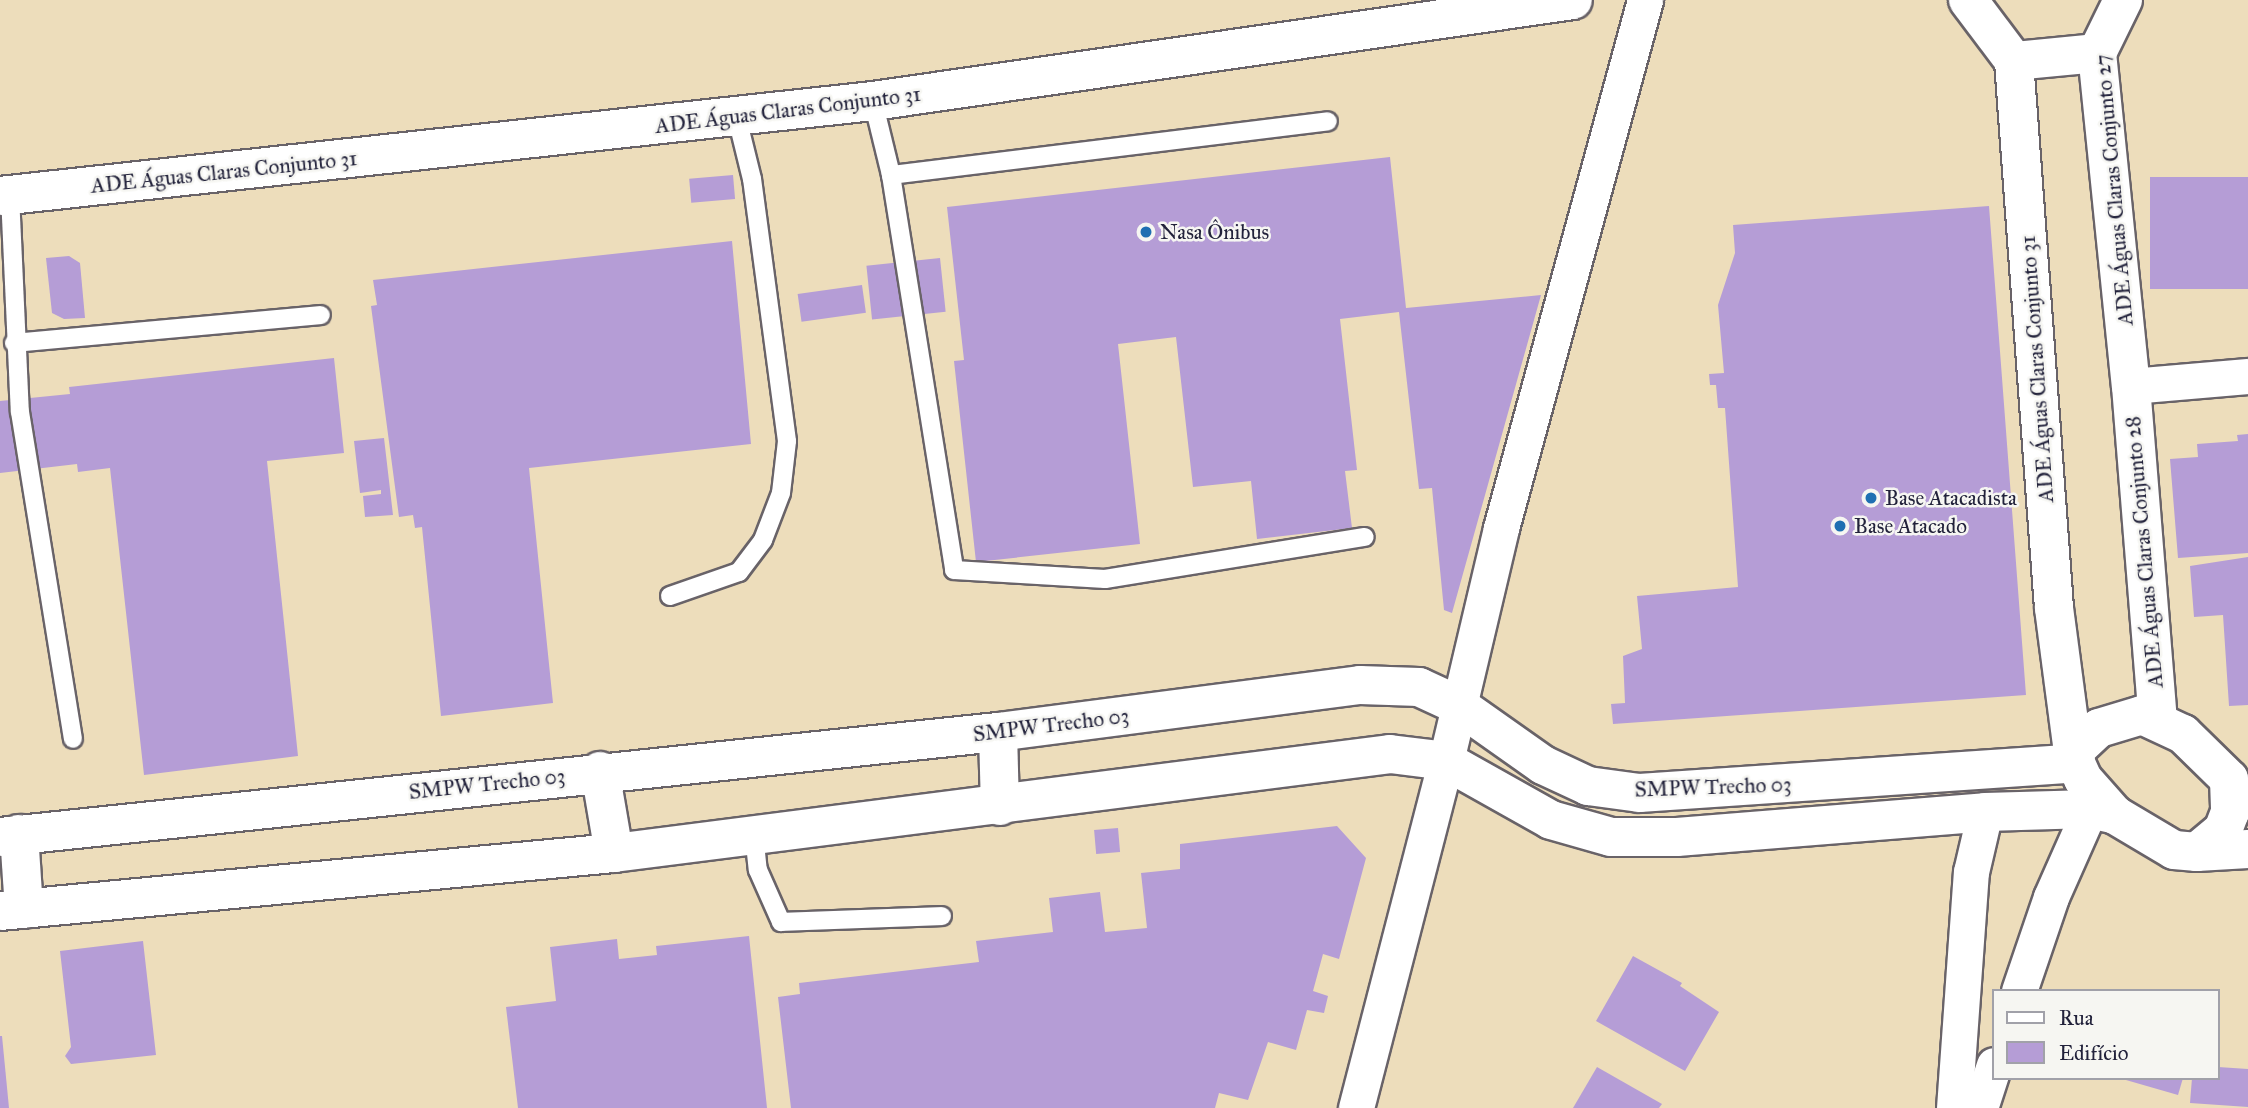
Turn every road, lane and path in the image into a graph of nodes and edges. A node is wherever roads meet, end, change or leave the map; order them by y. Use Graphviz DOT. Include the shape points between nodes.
graph roads {
  1 [pos="1573,0"];
  2 [pos="1645,0"];
  3 [pos="1968,0"];
  4 [pos="2123,0"];
  5 [pos="2098,53"];
  6 [pos="2014,61"];
  7 [pos="873,101"];
  8 [pos="737,118"];
  9 [pos="1328,121"];
  10 [pos="891,175"];
  11 [pos="5,196"];
  12 [pos="321,315"];
  13 [pos="14,343"];
  14 [pos="2248,376"];
  15 [pos="2131,386"];
  16 [pos="1365,537"];
  17 [pos="670,596"];
  18 [pos="1458,705"];
  19 [pos="2158,719"];
  20 [pos="998,732"];
  21 [pos="73,739"];
  22 [pos="2074,758"];
  23 [pos="1446,761"];
  24 [pos="2236,769"];
  25 [pos="600,771"];
  26 [pos="1000,806"];
  27 [pos="1985,812"];
  28 [pos="2102,812"];
  29 [pos="754,834"];
  30 [pos="10,836"];
  31 [pos="2248,849"];
  32 [pos="2197,852"];
  33 [pos="614,853"];
  34 [pos="12,910"];
  35 [pos="942,916"];
  36 [pos="2020,989"];
  37 [pos="1993,1068"];
  38 [pos="1356,1108"];
  39 [pos="1954,1108"];
  40 [pos="1980,1108"];
  1 -- 7 [label="street, ADE Águas Claras Conjunto 31"];
  2 -- 18 [label="street" via="1501,528"];
  3 -- 6 [label="street"];
  4 -- 5 [label="street, ADE Águas Claras Conjunto 27"];
  5 -- 6 [label="street"];
  5 -- 15 [label="street, ADE Águas Claras Conjunto 27"];
  6 -- 22 [label="street, ADE Águas Claras Conjunto 31" via="2054,608"];
  7 -- 8 [label="street, ADE Águas Claras Conjunto 31"];
  7 -- 10 [label="lane"];
  8 -- 11 [label="street, ADE Águas Claras Conjunto 31"];
  8 -- 17 [label="lane" via="752,179 787,441 781,493 763,540 739,572"];
  9 -- 10 [label="lane"];
  10 -- 16 [label="lane" via="954,570 1105,579"];
  11 -- 13 [label="lane"];
  12 -- 13 [label="lane"];
  13 -- 21 [label="lane" via="20,412"];
  14 -- 15 [label="street"];
  15 -- 19 [label="street, ADE Águas Claras Conjunto 28"];
  18 -- 20 [label="street, SMPW Trecho 03" via="1419,687 1360,684"];
  18 -- 22 [label="street, SMPW Trecho 03" via="1543,765 1588,786 1640,793"];
  18 -- 23 [label="street"];
  19 -- 22 [label="street" via="2142,715 2099,728"];
  19 -- 24 [label="street"];
  20 -- 25 [label="street, SMPW Trecho 03"];
  20 -- 26 [label="street"];
  22 -- 28 [label="street"];
  23 -- 26 [label="street" via="1390,754"];
  23 -- 27 [label="street" via="1551,820 1611,837 1677,837"];
  23 -- 38 [label="street"];
  24 -- 32 [label="street" via="2223,830"];
  25 -- 30 [label="street, SMPW Trecho 03"];
  25 -- 33 [label="street"];
  26 -- 29 [label="street"];
  27 -- 28 [label="street"];
  27 -- 39 [label="street" via="1971,872"];
  28 -- 32 [label="street" via="2164,845"];
  28 -- 36 [label="street" via="2051,897"];
  29 -- 33 [label="street"];
  29 -- 35 [label="lane" via="758,870 781,922"];
  30 -- 34 [label="street"];
  31 -- 32 [label="street"];
  33 -- 34 [label="street"];
  37 -- 40 [label="street"];
}
